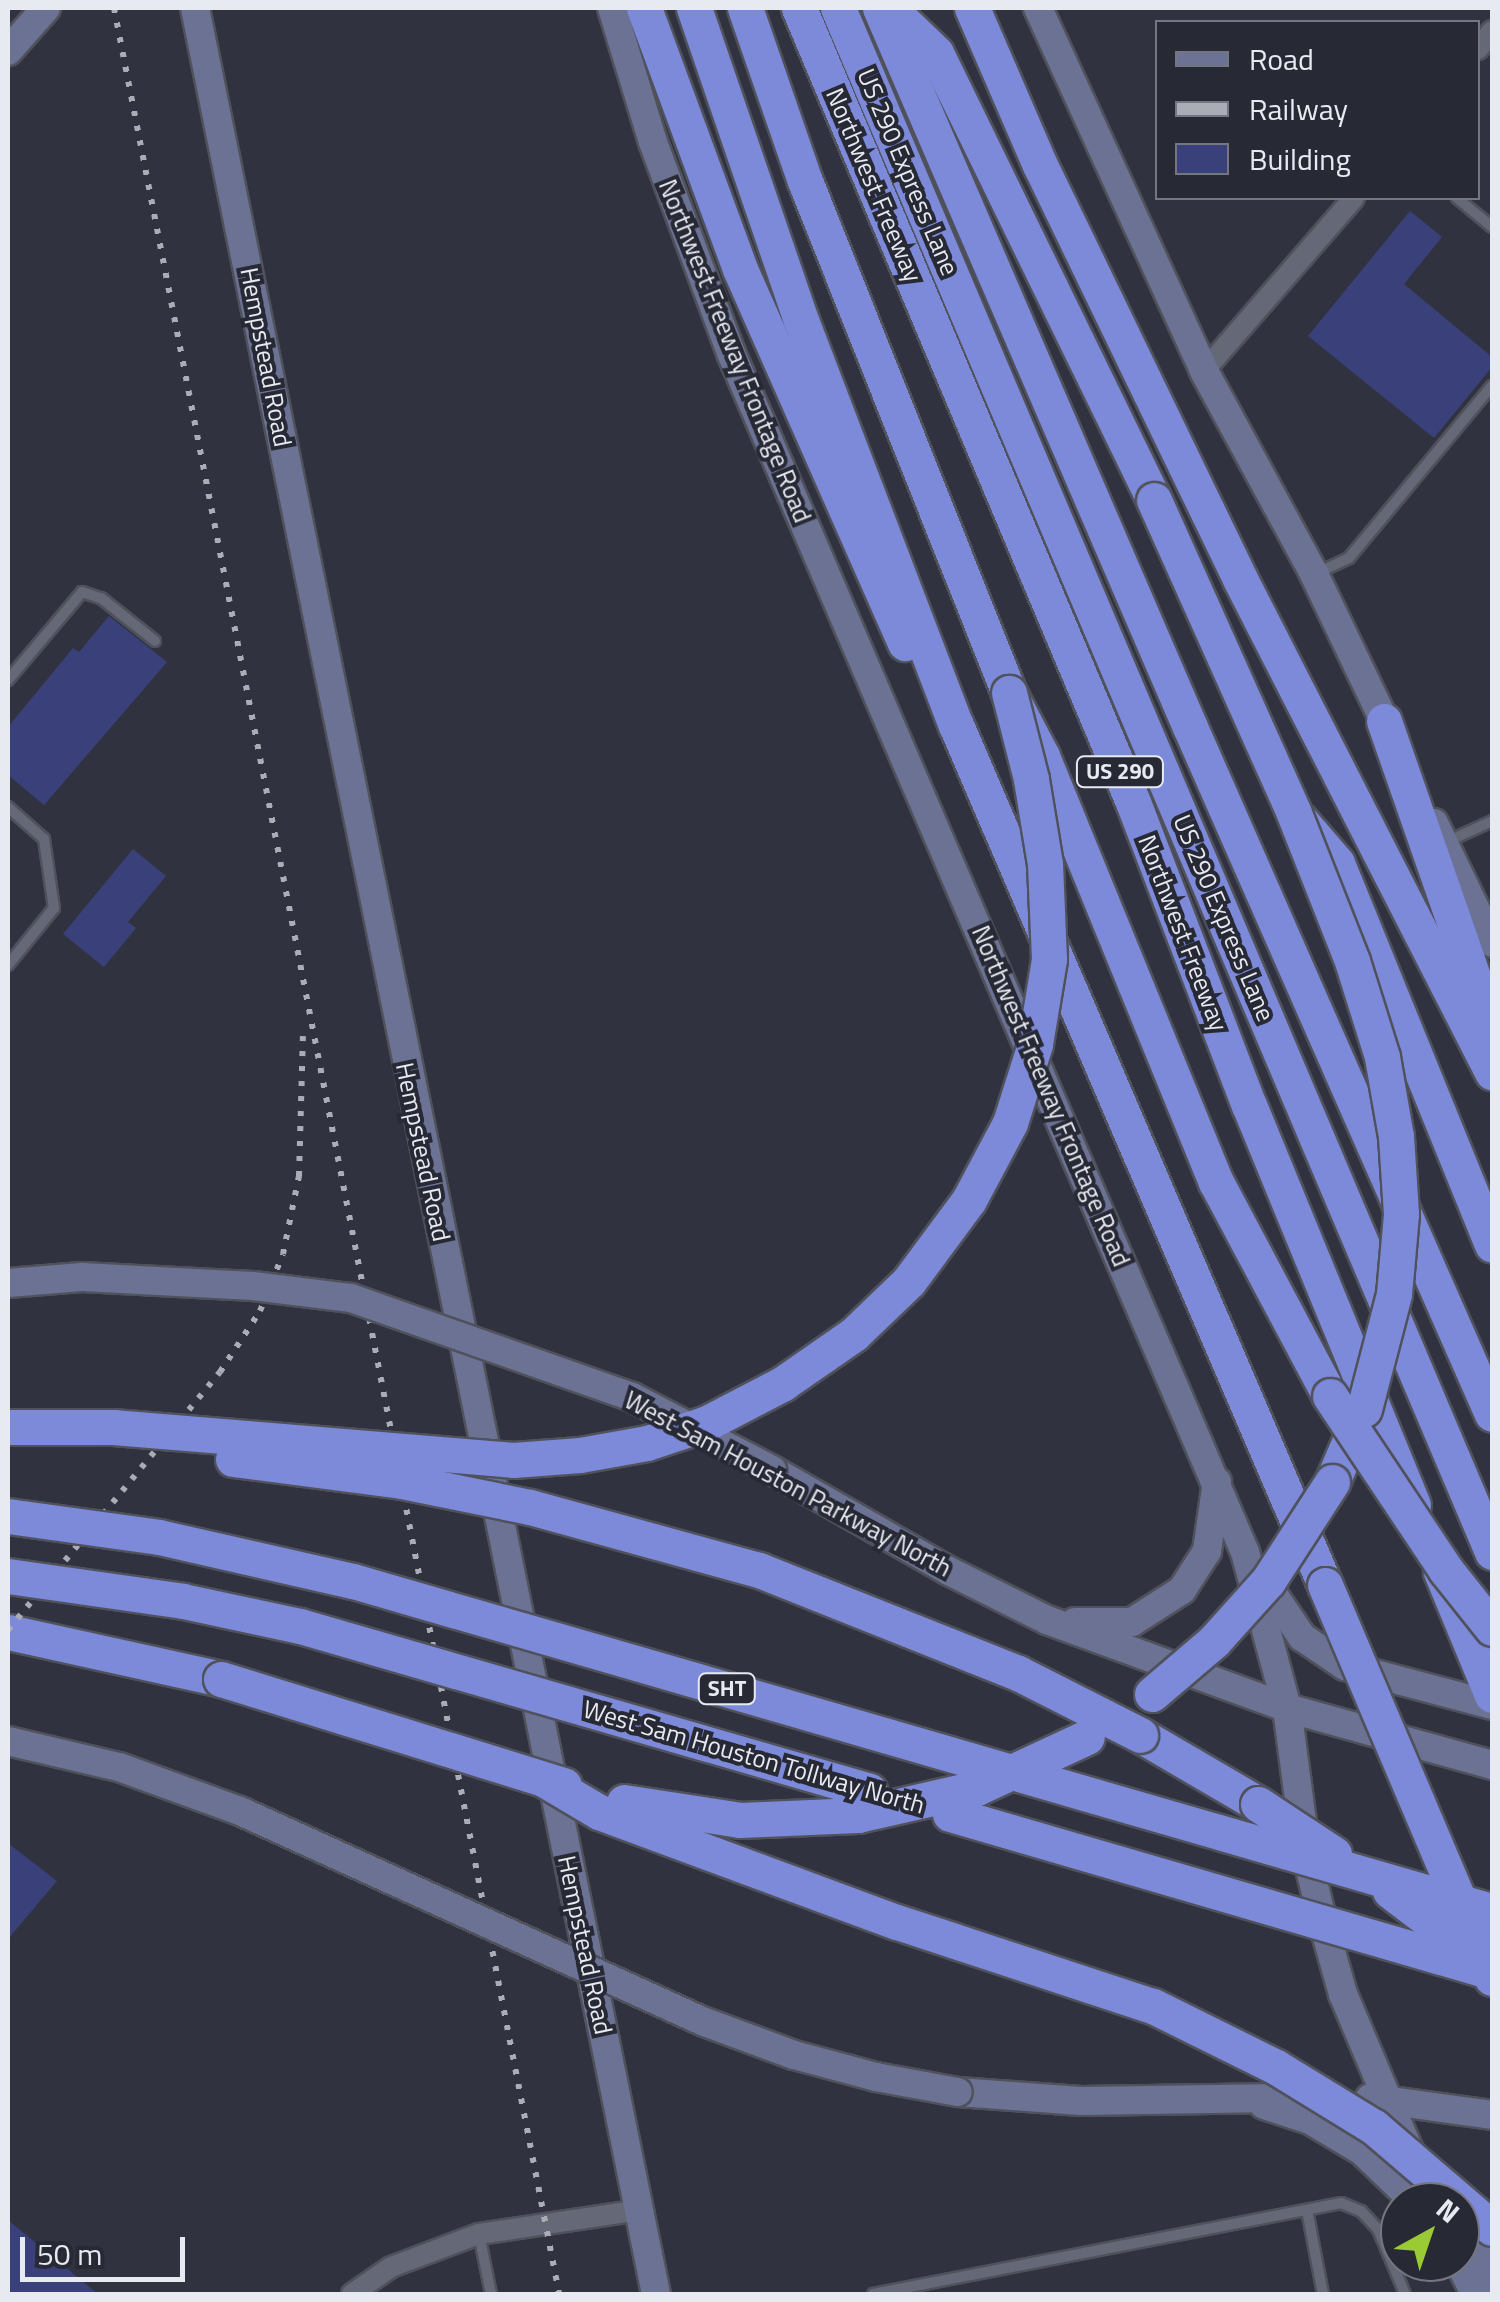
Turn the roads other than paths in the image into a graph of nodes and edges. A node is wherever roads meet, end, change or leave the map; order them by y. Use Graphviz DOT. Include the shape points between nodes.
graph roads {
  1 [pos="46,8"];
  2 [pos="196,8"];
  3 [pos="612,8"];
  4 [pos="644,8"];
  5 [pos="694,8"];
  6 [pos="745,8"];
  7 [pos="799,8"];
  8 [pos="838,8"];
  9 [pos="880,8"];
  10 [pos="890,8"];
  11 [pos="972,8"];
  12 [pos="1038,8"];
  13 [pos="8,51"];
  14 [pos="1352,200"];
  15 [pos="1459,200"];
  16 [pos="1492,227"];
  17 [pos="1204,371"];
  18 [pos="1492,386"];
  19 [pos="1314,574"];
  20 [pos="155,641"];
  21 [pos="8,680"];
  22 [pos="1008,693"];
  23 [pos="1384,722"];
  24 [pos="956,725"];
  25 [pos="8,807"];
  26 [pos="1293,811"];
  27 [pos="1492,821"];
  28 [pos="1443,843"];
  29 [pos="1492,943"];
  30 [pos="8,964"];
  31 [pos="1492,1033"];
  32 [pos="1492,1072"];
  33 [pos="1492,1245"];
  34 [pos="8,1283"];
  35 [pos="1492,1414"];
  36 [pos="8,1427"];
  37 [pos="8,1448"];
  38 [pos="1217,1481"];
  39 [pos="8,1516"];
  40 [pos="1491,1548"];
  41 [pos="1246,1552"];
  42 [pos="8,1576"];
  43 [pos="1047,1620"];
  44 [pos="1492,1628"];
  45 [pos="8,1632"];
  46 [pos="1492,1696"];
  47 [pos="1492,1705"];
  48 [pos="1288,1708"];
  49 [pos="8,1740"];
  50 [pos="1492,1764"];
  51 [pos="545,1780"];
  52 [pos="1492,1912"];
  53 [pos="1492,1973"];
  54 [pos="1234,2096"];
  55 [pos="1384,2098"];
  56 [pos="1492,2115"];
  57 [pos="1394,2182"];
  58 [pos="1422,2182"];
  59 [pos="639,2210"];
  60 [pos="1307,2210"];
  61 [pos="1492,2220"];
  62 [pos="1492,2228"];
  63 [pos="479,2234"];
  64 [pos="352,2294"];
  65 [pos="490,2294"];
  66 [pos="656,2294"];
  67 [pos="872,2294"];
  68 [pos="1323,2294"];
  69 [pos="1405,2294"];
  70 [pos="1485,2294"];
  1 -- 13 [label="main road"];
  2 -- 59 [label="main road, Hempstead Road"];
  3 -- 38 [label="main road, Northwest Freeway Frontage Road" via="731,352"];
  4 -- 24 [label="highway" via="740,269 892,624"];
  5 -- 24 [label="highway" via="801,320"];
  6 -- 22 [label="highway" via="806,181"];
  7 -- 46 [label="highway, Northwest Freeway / US 290, bridge" via="1133,802 1249,1105"];
  8 -- 40 [label="highway, US 290 Express Lane"];
  9 -- 35 [label="highway, US 290"];
  10 -- 26 [label="highway, bridge" via="936,53 1154,500"];
  11 -- 32 [label="highway" via="1040,165 1240,579"];
  12 -- 17 [label="main road"];
  14 -- 17 [label="street"];
  15 -- 16 [label="lane"];
  17 -- 19 [label="main road"];
  18 -- 19 [label="lane" via="1349,558"];
  19 -- 23 [label="main road"];
  20 -- 21 [label="lane" via="102,598 82,592"];
  22 -- 36 [label="highway, bridge" via="1046,864 1049,959 1035,1044 1010,1123 969,1200 909,1281 854,1334 782,1384 706,1423 580,1455 513,1460 172,1430"];
  22 -- 44 [label="highway, bridge" via="1042,756 1216,1182 1270,1290 1330,1396"];
  23 -- 28 [label="main road"];
  23 -- 31 [label="highway"];
  24 -- 53 [label="highway, bridge"];
  25 -- 30 [label="lane" via="44,838 54,908"];
  26 -- 33 [label="highway" via="1336,863"];
  26 -- 51 [label="highway, bridge" via="1373,1020 1390,1096 1401,1214 1394,1294 1364,1409 1332,1482 1268,1581 1214,1641 1120,1716 1014,1774 938,1800 819,1820 740,1820 660,1810"];
  27 -- 28 [label="lane"];
  28 -- 29 [label="main road"];
  34 -- 43 [label="main road, West Sam Houston Parkway North, bridge" via="82,1277 351,1298 632,1397"];
  37 -- 53 [label="highway, bridge" via="169,1454 402,1482 530,1507 759,1570 1018,1673 1140,1734 1375,1880"];
  38 -- 41 [label="main road, Northwest Freeway Frontage Road"];
  38 -- 43 [label="main road" via="1207,1551 1182,1590 1132,1622"];
  39 -- 52 [label="highway, SHT, bridge" via="159,1537 353,1581"];
  41 -- 47 [label="main road" via="1302,1636 1345,1666"];
  41 -- 48 [label="main road, Northwest Freeway Frontage Road"];
  42 -- 53 [label="highway, West Sam Houston Tollway North / SHT, bridge" via="202,1604 338,1636"];
  43 -- 48 [label="main road, West Sam Houston Parkway North"];
  45 -- 51 [label="highway, bridge" via="211,1676"];
  48 -- 50 [label="main road, West Sam Houston Parkway North"];
  48 -- 55 [label="main road, Northwest Freeway Frontage Road" via="1306,1852 1323,1924"];
  49 -- 54 [label="main road, bridge" via="119,1766 240,1811 720,2028 876,2077 958,2092 1080,2101"];
  51 -- 62 [label="highway, bridge" via="636,1826 1153,2006 1276,2067 1374,2126"];
  54 -- 55 [label="main road"];
  54 -- 57 [label="main road" via="1310,2120 1362,2151"];
  55 -- 56 [label="main road"];
  55 -- 58 [label="main road, Northwest Freeway Frontage Road"];
  59 -- 63 [label="street"];
  59 -- 66 [label="main road, Hempstead Road"];
  60 -- 67 [label="lane"];
  60 -- 68 [label="lane"];
  60 -- 69 [label="lane" via="1341,2203 1360,2211 1378,2228"];
  61 -- 70 [label="main road" via="1482,2252"];
  63 -- 64 [label="street" via="408,2258"];
  63 -- 65 [label="lane"];
}
